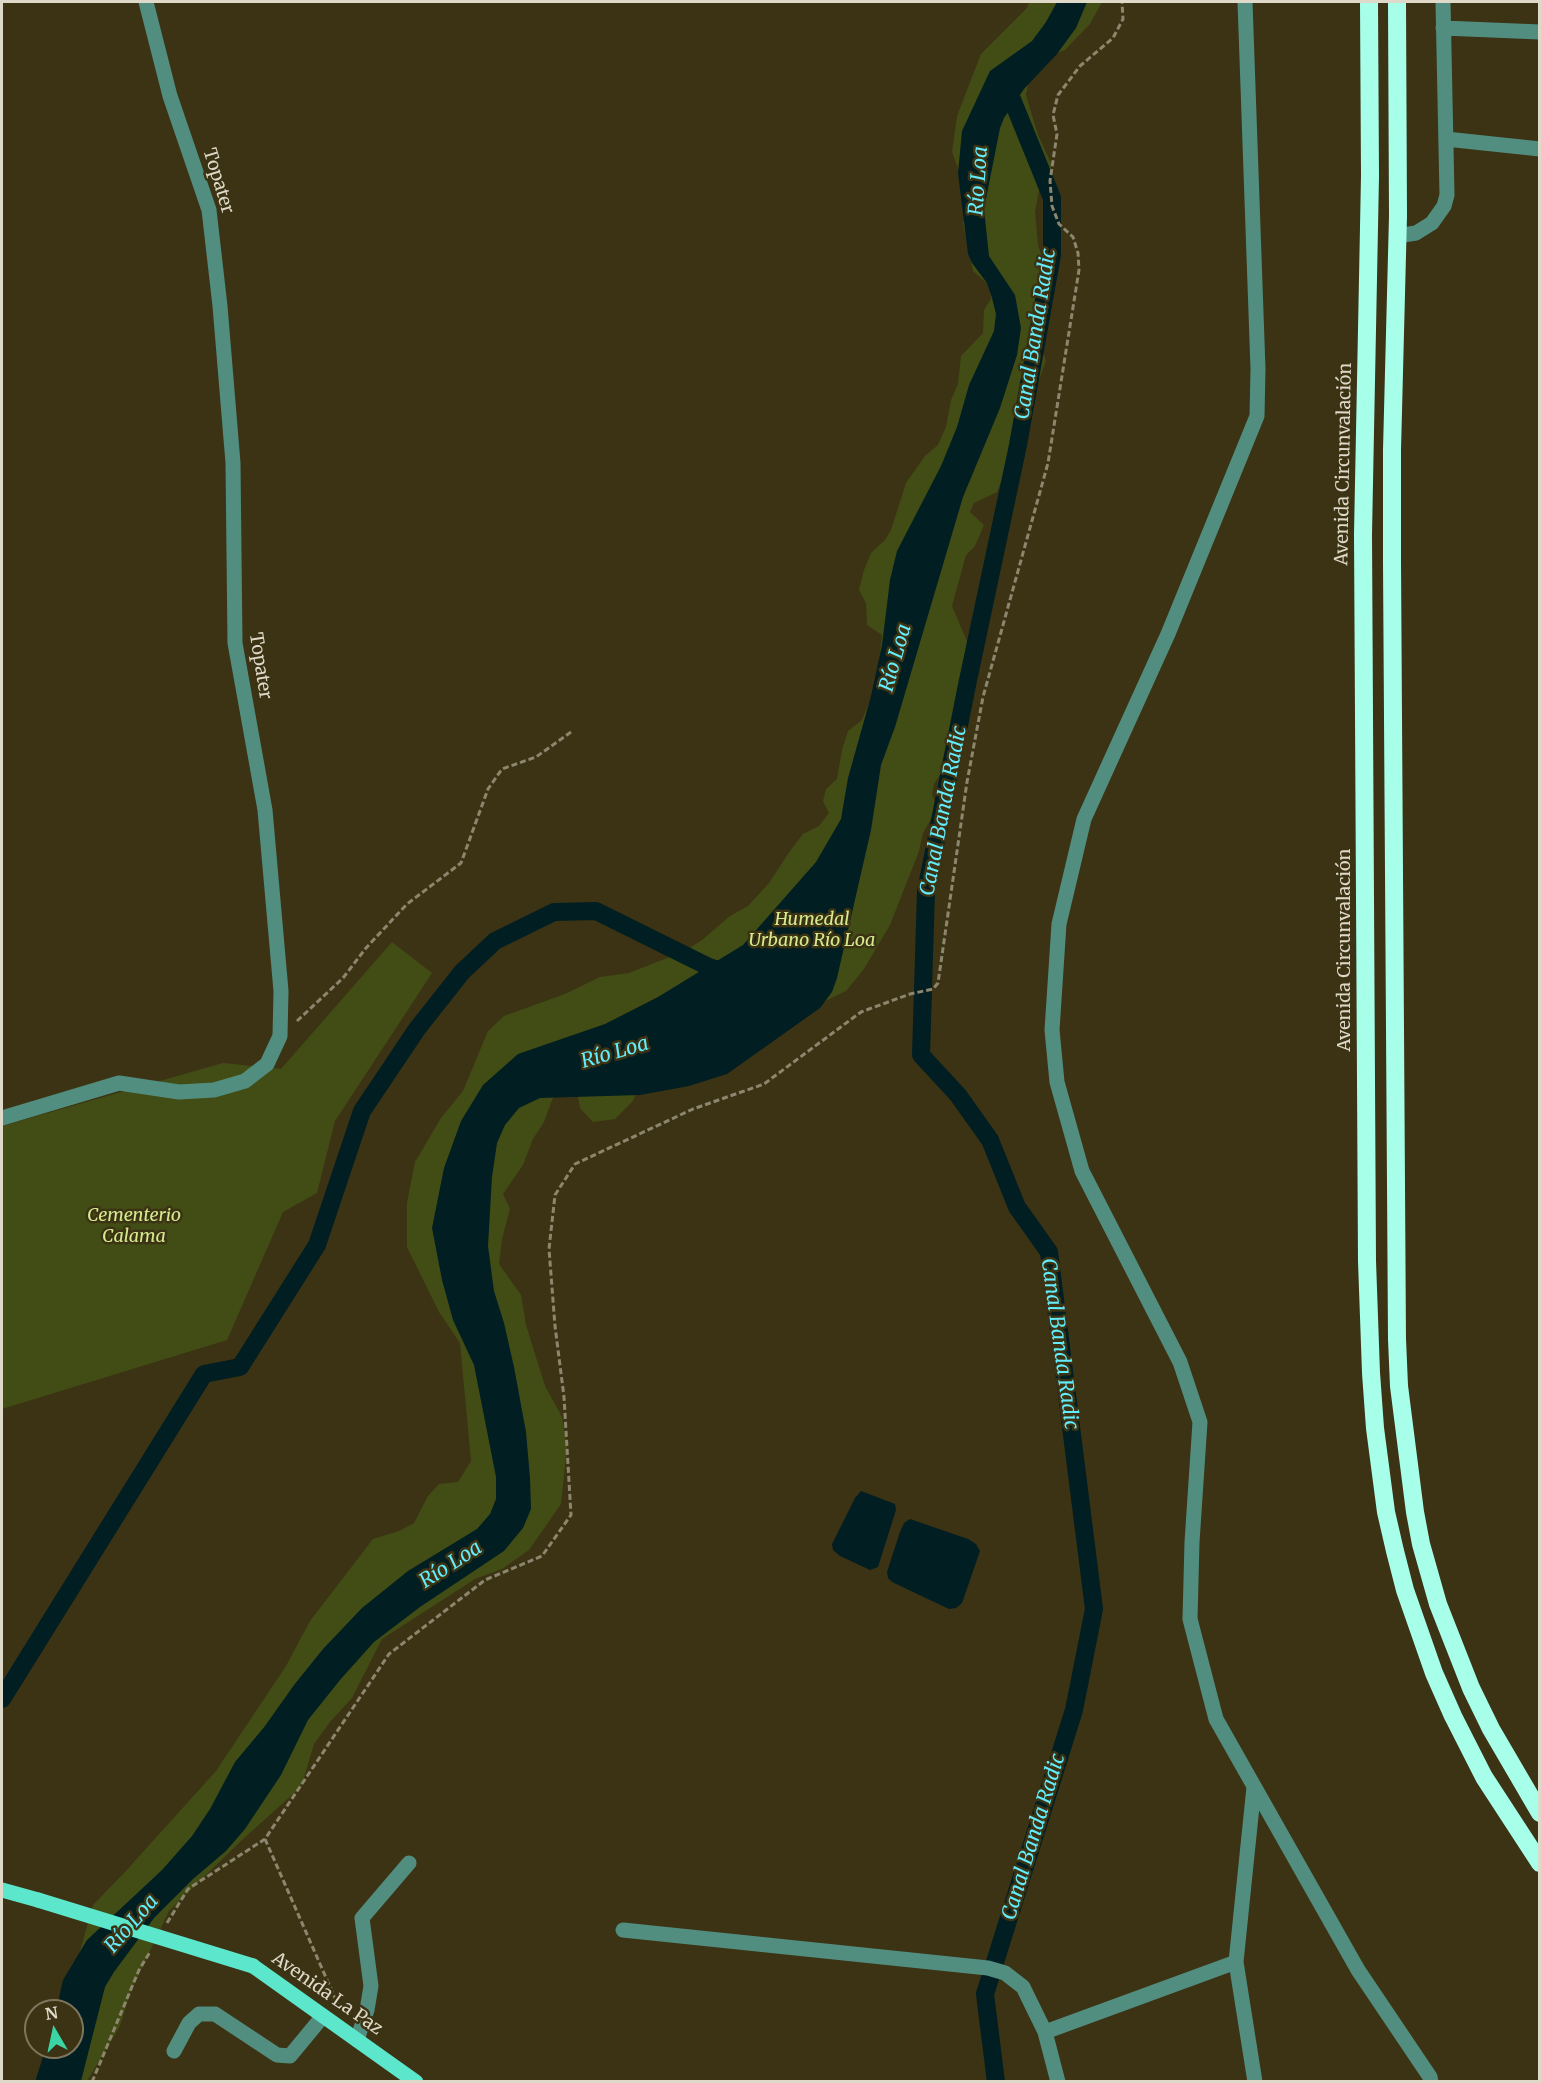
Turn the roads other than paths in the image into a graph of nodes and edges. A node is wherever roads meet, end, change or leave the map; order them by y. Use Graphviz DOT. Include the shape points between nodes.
graph roads {
  1 [pos="146,2"];
  2 [pos="1245,2"];
  3 [pos="1369,2"];
  4 [pos="1397,2"];
  5 [pos="1443,2"];
  6 [pos="1443,28"];
  7 [pos="1539,32"];
  8 [pos="1446,140"];
  9 [pos="1539,149"];
  10 [pos="1397,236"];
  11 [pos="2,1118"];
  12 [pos="1254,1787"];
  13 [pos="1539,1813"];
  14 [pos="409,1863"];
  15 [pos="1539,1863"];
  16 [pos="2,1890"];
  17 [pos="623,1930"];
  18 [pos="1236,1962"];
  19 [pos="323,2016"];
  20 [pos="1045,2032"];
  21 [pos="354,2038"];
  22 [pos="174,2051"];
  23 [pos="416,2082"];
  24 [pos="1058,2082"];
  25 [pos="1255,2082"];
  26 [pos="1431,2082"];
  1 -- 11 [label="street, Topater" via="170,96 210,210 233,463 235,643 266,810 281,991 280,1036 267,1064 245,1081 214,1090 179,1092 119,1083"];
  2 -- 12 [label="street" via="1257,416 1168,634 1084,819 1059,924 1052,1030 1057,1082 1082,1171 1180,1362 1200,1422 1190,1619 1216,1719"];
  3 -- 15 [label="highway, Avenida Circunvalación" via="1363,534 1367,1261 1375,1428 1395,1551 1434,1673 1484,1778"];
  4 -- 10 [label="highway"];
  5 -- 6 [label="street"];
  6 -- 7 [label="street"];
  6 -- 8 [label="street"];
  8 -- 9 [label="street"];
  8 -- 10 [label="street" via="1444,206 1425,229"];
  10 -- 13 [label="highway" via="1392,562 1399,1386 1415,1512 1438,1604 1471,1688"];
  12 -- 18 [label="street"];
  12 -- 26 [label="street" via="1358,1970"];
  14 -- 21 [label="street" via="362,1918 371,1986 367,2010"];
  16 -- 19 [label="main road, Avenida La Paz, bridge" via="253,1966"];
  17 -- 20 [label="street" via="988,1968 1005,1973 1023,1987"];
  18 -- 20 [label="street"];
  18 -- 25 [label="street"];
  19 -- 21 [label="main road, Avenida La Paz"];
  19 -- 22 [label="street" via="290,2056 277,2055 215,2014 199,2014 189,2023"];
  20 -- 24 [label="street"];
  21 -- 23 [label="main road, Avenida La Paz"];
}
